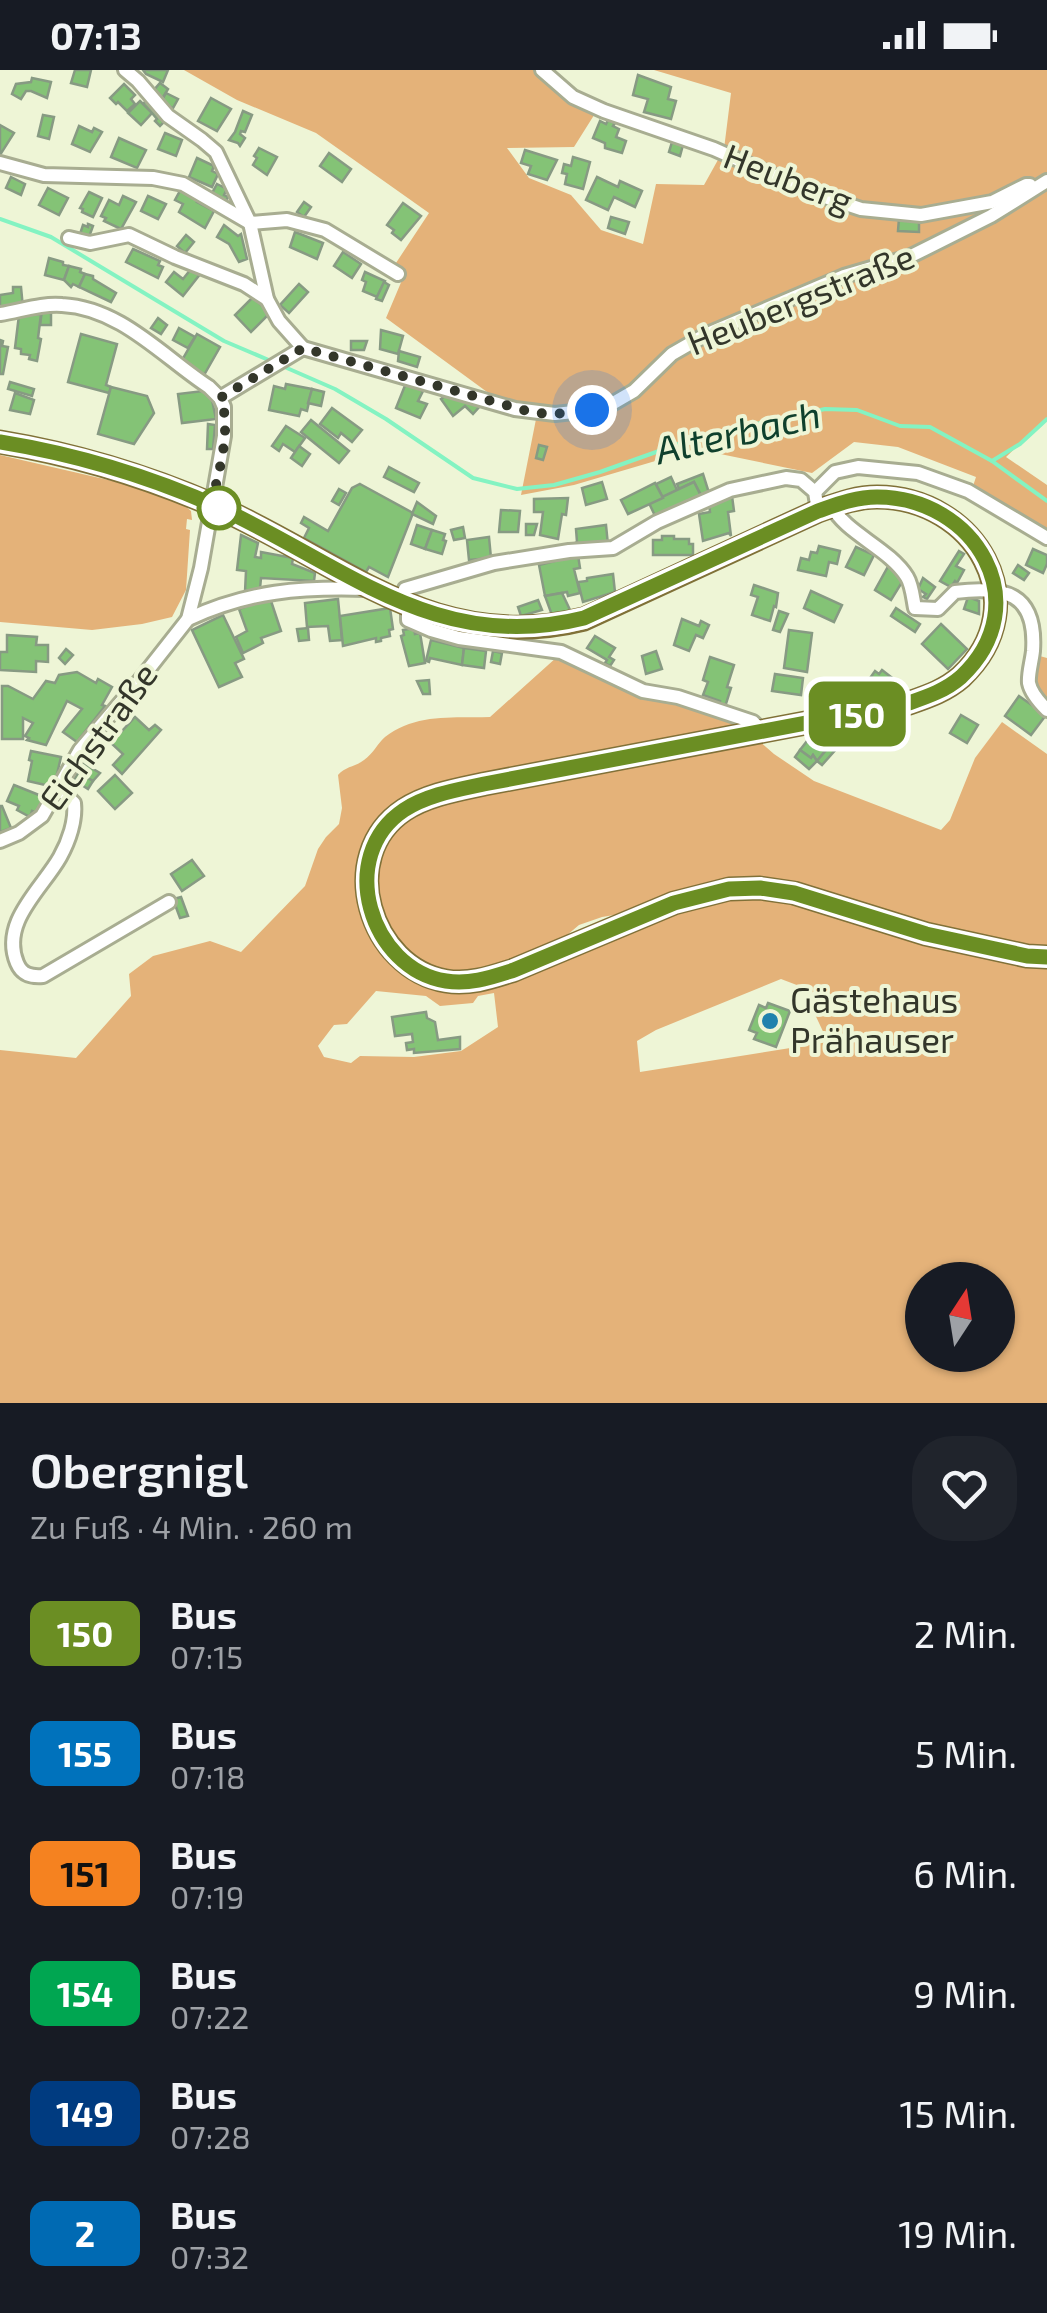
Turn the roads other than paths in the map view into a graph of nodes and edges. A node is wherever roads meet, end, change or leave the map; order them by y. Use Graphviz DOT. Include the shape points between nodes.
graph roads {
  1 [pos="125,70"];
  2 [pos="542,70"];
  3 [pos="0,163"];
  4 [pos="1044,187"];
  5 [pos="250,223"];
  6 [pos="69,238"];
  7 [pos="398,274"];
  8 [pos="267,299"];
  9 [pos="0,314"];
  10 [pos="303,348"];
  11 [pos="220,398"];
  12 [pos="0,442"];
  13 [pos="822,503"];
  14 [pos="211,504"];
  15 [pos="1047,538"];
  16 [pos="374,590"];
  17 [pos="995,591"];
  18 [pos="404,604"];
  19 [pos="188,619"];
  20 [pos="1040,650"];
  21 [pos="1047,710"];
  22 [pos="762,731"];
  23 [pos="59,788"];
  24 [pos="0,841"];
  25 [pos="168,902"];
  26 [pos="1047,957"];
  1 -- 5 [label="street" via="168,116 216,152"];
  2 -- 4 [label="street, Heuberg" via="604,111 862,209 922,215 992,202 1026,185"];
  3 -- 5 [label="street" via="44,175 183,184"];
  4 -- 10 [label="street, Heubergstraße" via="909,258 844,276 704,335 672,354 634,392 592,410 534,413"];
  5 -- 7 [label="street" via="287,220 325,230"];
  5 -- 8 [label="street"];
  6 -- 8 [label="street" via="90,243 128,235"];
  8 -- 10 [label="street"];
  9 -- 11 [label="street" via="60,304 98,312"];
  10 -- 11 [label="street"];
  11 -- 14 [label="street, Eichstraße" via="224,436"];
  12 -- 14 [label="main road" via="106,467"];
  13 -- 15 [label="street" via="836,472 858,467 918,473 968,490"];
  13 -- 17 [label="main road" via="898,498 924,504 969,534"];
  13 -- 17 [label="street" via="889,556 909,580 915,608 938,609 954,592"];
  13 -- 18 [label="main road" via="584,618 552,626 451,621"];
  13 -- 18 [label="street" via="801,480 730,490 613,548 494,564 406,589"];
  14 -- 16 [label="main road"];
  14 -- 19 [label="street, Eichstraße"];
  16 -- 18 [label="main road"];
  16 -- 19 [label="street" via="286,590 220,604"];
  17 -- 20 [label="street" via="1025,607"];
  17 -- 22 [label="main road" via="990,633 979,656 937,693"];
  18 -- 22 [label="street" via="408,620 431,630 560,652 643,691 753,722"];
  19 -- 23 [label="street, Eichstraße" via="80,750"];
  20 -- 21 [label="street" via="1029,683"];
  22 -- 26 [label="main road" via="484,784 402,811 374,844 368,865 367,894 385,943 423,974 444,981 486,979 674,903 760,888 926,934"];
  23 -- 24 [label="street, Eichstraße" via="42,816"];
  23 -- 25 [label="street" via="74,803 73,820 60,857 19,916 13,941 20,970 43,976"];
}
